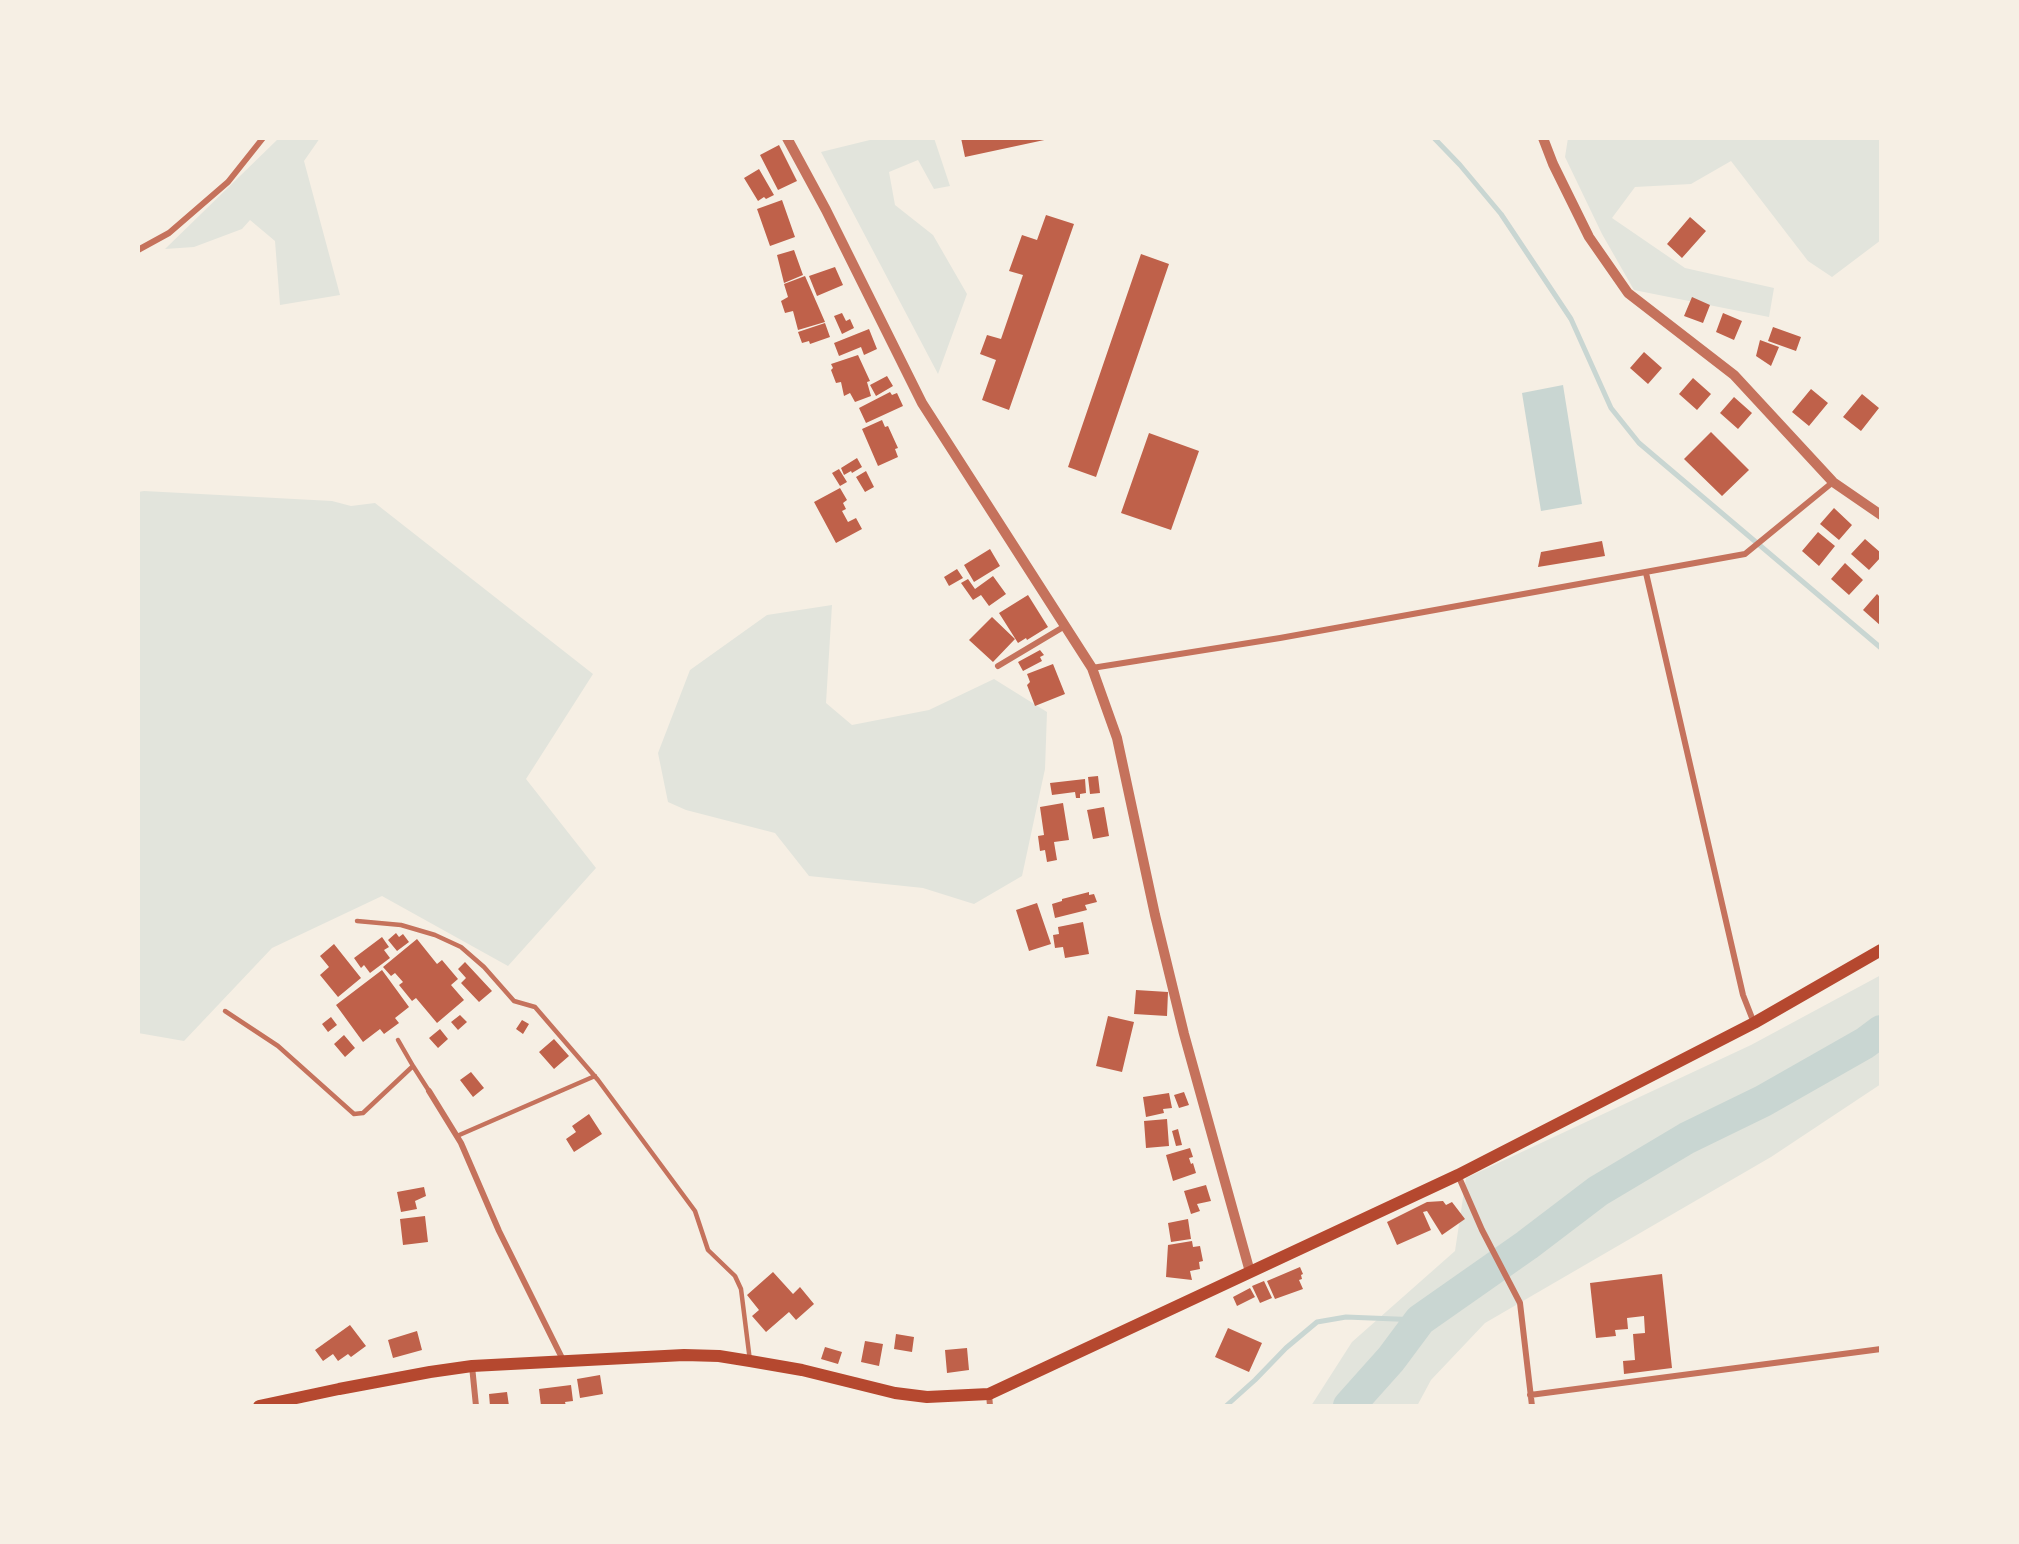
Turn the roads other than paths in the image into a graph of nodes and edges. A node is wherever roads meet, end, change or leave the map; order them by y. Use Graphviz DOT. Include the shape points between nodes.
graph roads {
  1 [pos="263,138"];
  2 [pos="787,138"];
  3 [pos="1543,138"];
  4 [pos="138,250"];
  5 [pos="1833,482"];
  6 [pos="1881,514"];
  7 [pos="1646,573"];
  8 [pos="1065,627"];
  9 [pos="998,666"];
  10 [pos="1092,668"];
  11 [pos="357,921"];
  12 [pos="1881,950"];
  13 [pos="225,1011"];
  14 [pos="1754,1023"];
  15 [pos="398,1040"];
  16 [pos="413,1066"];
  17 [pos="595,1076"];
  18 [pos="429,1091"];
  19 [pos="457,1136"];
  20 [pos="1458,1175"];
  21 [pos="1250,1272"];
  22 [pos="1881,1349"];
  23 [pos="750,1361"];
  24 [pos="564,1362"];
  25 [pos="472,1366"];
  26 [pos="1530,1395"];
  27 [pos="990,1400"];
  28 [pos="259,1406"];
  29 [pos="476,1406"];
  30 [pos="1532,1406"];
  1 -- 4 [label="street" via="228,182 169,234"];
  2 -- 8 [label="street" via="922,403"];
  3 -- 5 [label="street" via="1589,237 1628,293 1734,375"];
  5 -- 6 [label="street"];
  5 -- 7 [label="street" via="1745,554"];
  7 -- 10 [label="street"];
  7 -- 14 [label="street" via="1743,995"];
  8 -- 9 [label="street"];
  8 -- 10 [label="street"];
  10 -- 21 [label="street" via="1117,738 1181,1023"];
  11 -- 17 [label="lane" via="401,925 461,947 514,1001 535,1007"];
  12 -- 14 [label="main road"];
  13 -- 16 [label="lane" via="278,1046 354,1114 363,1113"];
  14 -- 20 [label="main road"];
  15 -- 16 [label="lane"];
  16 -- 18 [label="lane"];
  17 -- 19 [label="lane"];
  17 -- 23 [label="lane" via="695,1211 708,1250 735,1276 741,1289"];
  18 -- 19 [label="street"];
  19 -- 24 [label="street"];
  20 -- 21 [label="main road"];
  20 -- 26 [label="street" via="1520,1303"];
  21 -- 27 [label="main road"];
  22 -- 26 [label="street"];
  23 -- 24 [label="main road" via="684,1355"];
  23 -- 27 [label="main road" via="895,1393"];
  24 -- 25 [label="main road"];
  25 -- 28 [label="main road"];
  25 -- 29 [label="street"];
  26 -- 30 [label="street"];
}
